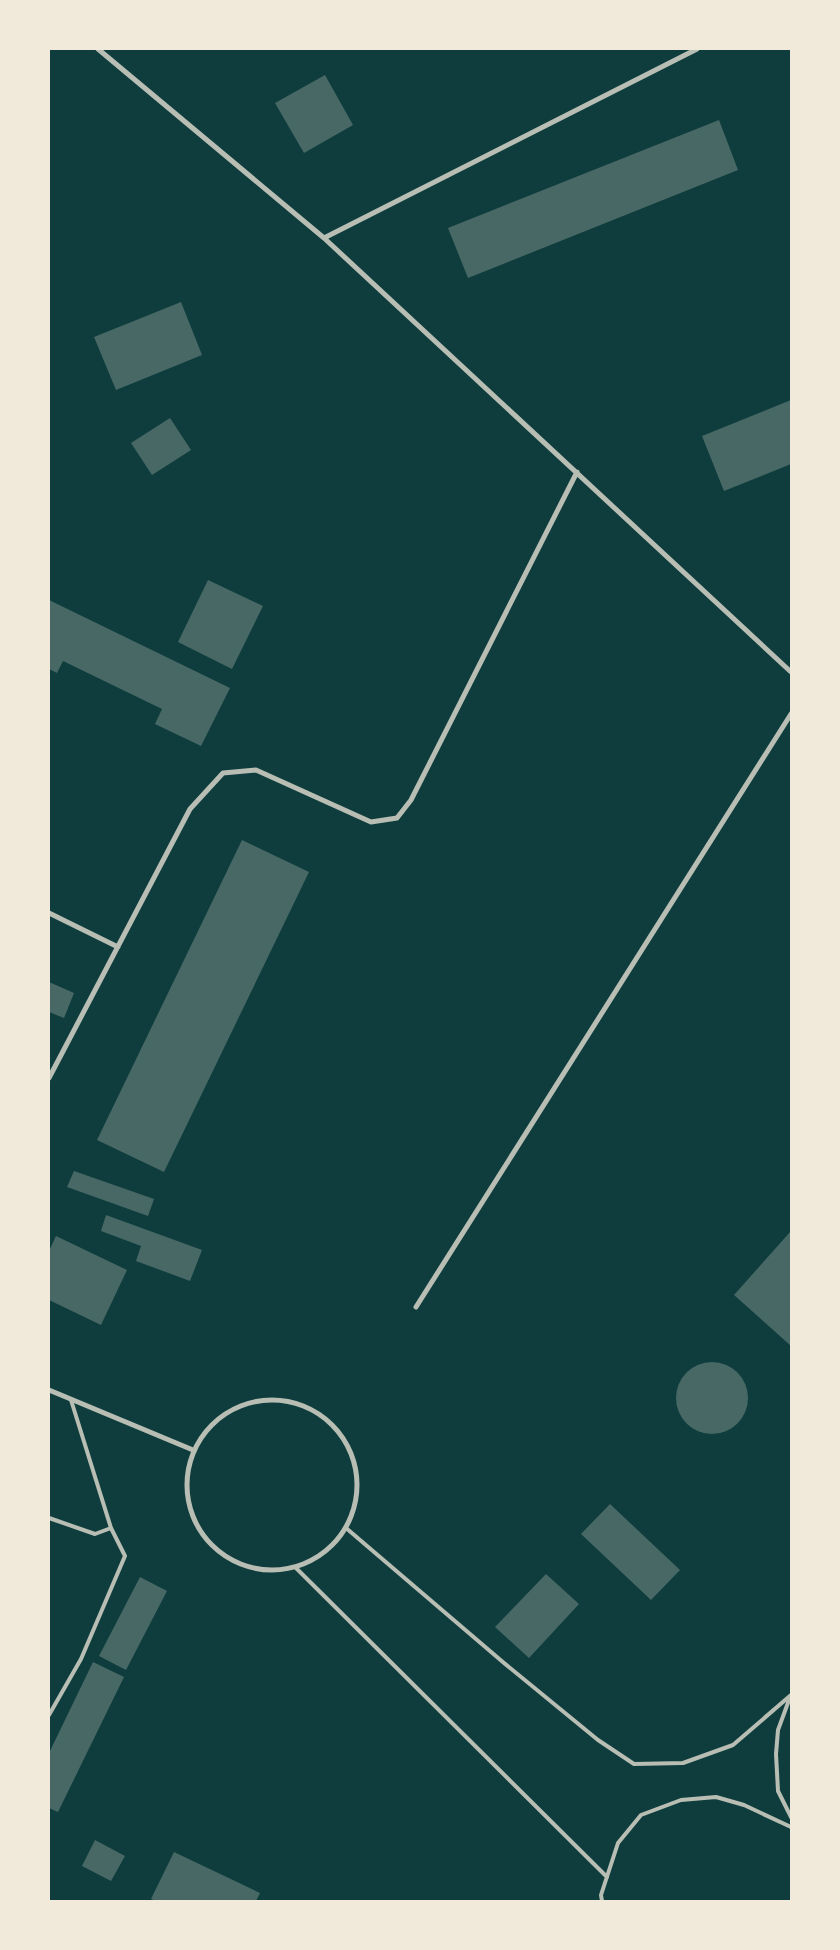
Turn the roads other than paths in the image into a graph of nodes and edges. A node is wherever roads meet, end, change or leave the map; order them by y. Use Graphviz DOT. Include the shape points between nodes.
graph roads {
  1 [pos="98,49"];
  2 [pos="698,49"];
  3 [pos="324,238"];
  4 [pos="577,472"];
  5 [pos="791,672"];
  6 [pos="791,714"];
  7 [pos="49,913"];
  8 [pos="118,947"];
  9 [pos="49,1078"];
  10 [pos="416,1307"];
  11 [pos="49,1390"];
  12 [pos="70,1400"];
  13 [pos="193,1450"];
  14 [pos="49,1518"];
  15 [pos="112,1528"];
  16 [pos="346,1528"];
  17 [pos="296,1568"];
  18 [pos="791,1696"];
  19 [pos="49,1715"];
  20 [pos="791,1817"];
  21 [pos="791,1827"];
  22 [pos="607,1877"];
  23 [pos="601,1895"];
  24 [pos="596,1901"];
  25 [pos="602,1901"];
  1 -- 3 [label="street"];
  2 -- 3 [label="street"];
  3 -- 4 [label="street"];
  4 -- 5 [label="street"];
  4 -- 8 [label="street" via="411,800 397,818 371,822 256,770 223,773 190,809"];
  6 -- 10 [label="street"];
  7 -- 8 [label="street"];
  8 -- 9 [label="street"];
  11 -- 12 [label="street"];
  12 -- 13 [label="street"];
  12 -- 15 [label="lane"];
  13 -- 16 [label="street" via="209,1426 233,1408 254,1401 284,1400 312,1408 343,1436 356,1463 357,1500"];
  13 -- 17 [label="street" via="185,1479 188,1506 200,1534 232,1562 261,1571"];
  14 -- 15 [label="lane" via="95,1534"];
  15 -- 19 [label="lane" via="125,1556 81,1659"];
  16 -- 17 [label="street" via="323,1555"];
  16 -- 18 [label="lane" via="598,1740 634,1764 683,1763 733,1745"];
  17 -- 22 [label="lane"];
  18 -- 20 [label="lane" via="778,1730 776,1754 778,1791"];
  21 -- 22 [label="lane" via="744,1805 716,1797 681,1800 641,1815 618,1843"];
  22 -- 23 [label="lane"];
  23 -- 24 [label="lane"];
  23 -- 25 [label="lane"];
}
